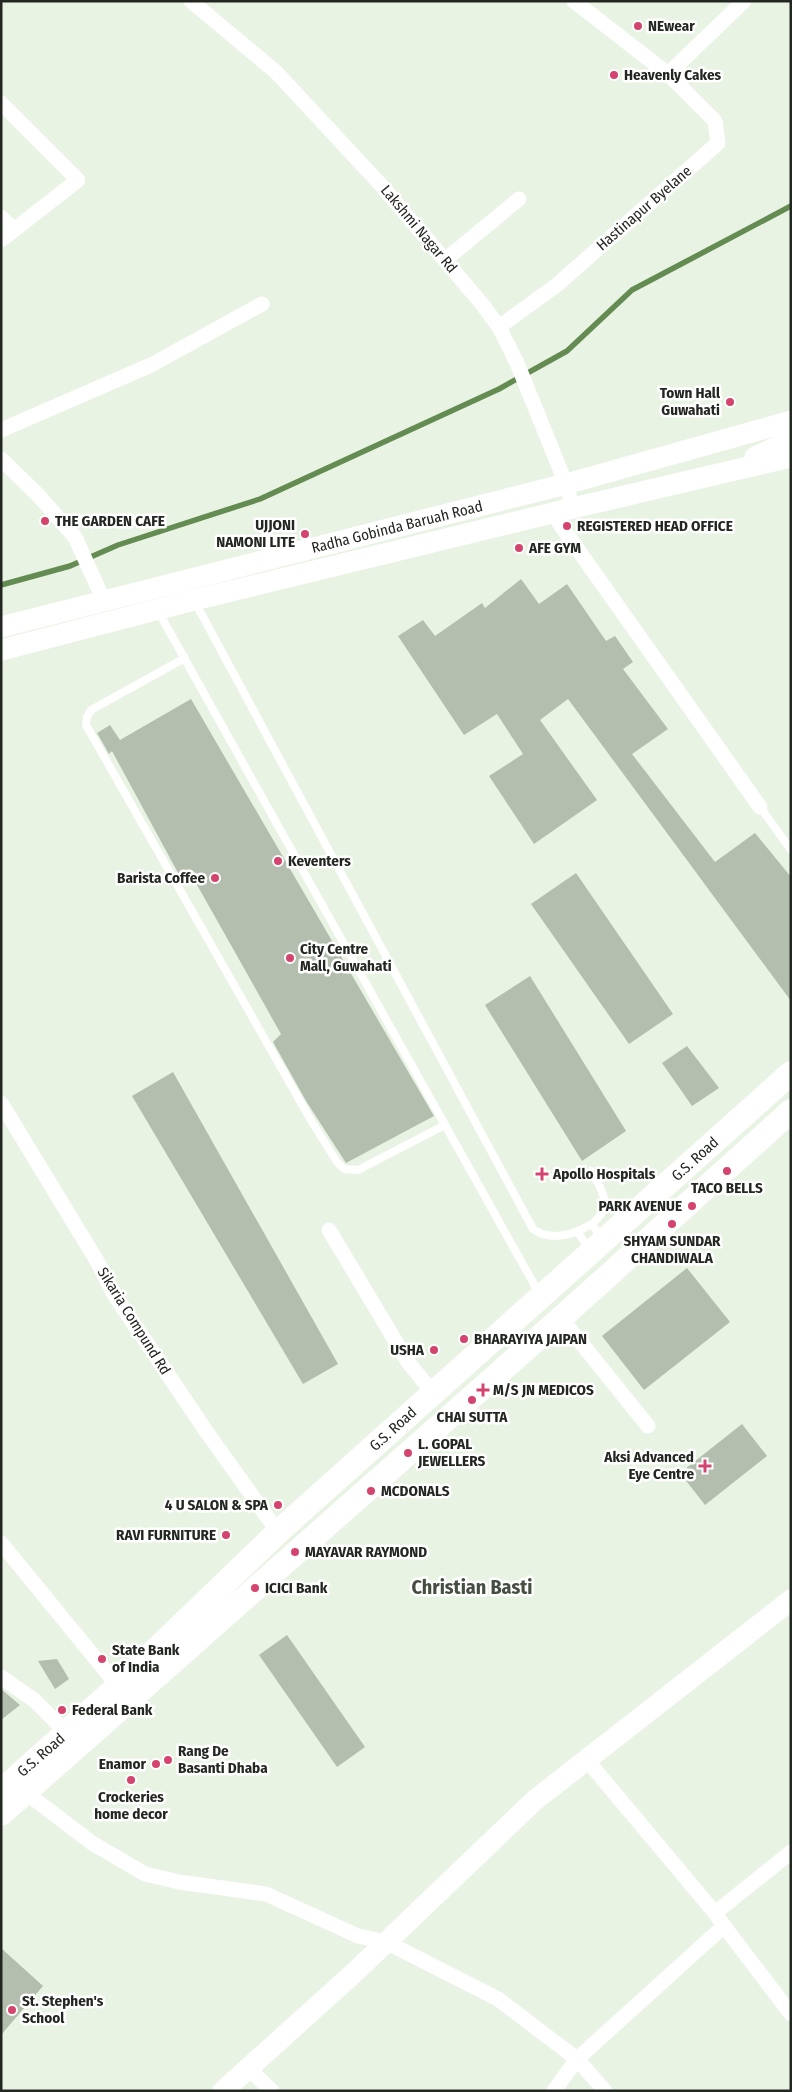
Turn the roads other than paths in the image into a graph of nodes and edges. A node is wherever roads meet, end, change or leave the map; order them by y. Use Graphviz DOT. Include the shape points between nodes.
graph roads {
  1 [pos="191,1"];
  2 [pos="574,1"];
  3 [pos="744,1"];
  4 [pos="668,74"];
  5 [pos="1,103"];
  6 [pos="519,199"];
  7 [pos="1,217"];
  8 [pos="14,230"];
  9 [pos="1,240"];
  10 [pos="445,260"];
  11 [pos="262,304"];
  12 [pos="499,327"];
  13 [pos="791,421"];
  14 [pos="1,430"];
  15 [pos="722,440"];
  16 [pos="789,446"];
  17 [pos="1,459"];
  18 [pos="566,484"];
  19 [pos="573,508"];
  20 [pos="552,513"];
  21 [pos="194,600"];
  22 [pos="104,601"];
  23 [pos="156,610"];
  24 [pos="1,627"];
  25 [pos="1,650"];
  26 [pos="184,658"];
  27 [pos="760,807"];
  28 [pos="791,850"];
  29 [pos="791,1073"];
  30 [pos="1,1103"];
  31 [pos="791,1111"];
  32 [pos="445,1125"];
  33 [pos="591,1171"];
  34 [pos="329,1230"];
  35 [pos="577,1231"];
  36 [pos="595,1239"];
  37 [pos="540,1296"];
  38 [pos="561,1318"];
  39 [pos="433,1393"];
  40 [pos="648,1426"];
  41 [pos="278,1532"];
  42 [pos="1,1543"];
  43 [pos="791,1600"];
  44 [pos="1,1678"];
  45 [pos="118,1686"];
  46 [pos="67,1733"];
  47 [pos="586,1759"];
  48 [pos="1,1791"];
  49 [pos="24,1792"];
  50 [pos="1,1814"];
  51 [pos="791,1852"];
  52 [pos="719,1920"];
  53 [pos="386,1942"];
  54 [pos="791,2014"];
  55 [pos="577,2059"];
  56 [pos="248,2068"];
  57 [pos="223,2091"];
  58 [pos="272,2091"];
  59 [pos="554,2091"];
  60 [pos="605,2091"];
  1 -- 10 [label="street, Lakshmi Nagar Rd" via="276,72 382,185"];
  2 -- 4 [label="street, Hastinapur Byelane"];
  3 -- 4 [label="street"];
  4 -- 12 [label="street, Hastinapur Byelane" via="715,121 718,143 558,284"];
  5 -- 8 [label="street" via="78,180"];
  6 -- 10 [label="street"];
  7 -- 8 [label="street"];
  8 -- 9 [label="street"];
  10 -- 12 [label="street, Lakshmi Nagar Rd"];
  11 -- 14 [label="street" via="151,366"];
  12 -- 18 [label="street, Lakshmi Nagar Rd" via="528,386"];
  13 -- 15 [label="main road, Radha Gobinda Baruah Road"];
  15 -- 16 [label="main road"];
  15 -- 18 [label="main road, Radha Gobinda Baruah Road"];
  16 -- 19 [label="main road, Radha Gobinda Baruah Road" via="728,471"];
  17 -- 22 [label="street" via="74,537"];
  18 -- 19 [label="street, Lakshmi Nagar Rd"];
  18 -- 22 [label="main road, Radha Gobinda Baruah Road"];
  19 -- 20 [label="main road, Radha Gobinda Baruah Road"];
  20 -- 21 [label="main road, Radha Gobinda Baruah Road"];
  20 -- 27 [label="street"];
  21 -- 23 [label="main road, Radha Gobinda Baruah Road"];
  21 -- 35 [label="lane" via="533,1229 550,1236"];
  22 -- 24 [label="main road, Radha Gobinda Baruah Road"];
  23 -- 25 [label="main road, Radha Gobinda Baruah Road"];
  23 -- 26 [label="lane"];
  26 -- 32 [label="lane"];
  26 -- 32 [label="lane" via="91,710 86,717 86,725 337,1162 344,1169 358,1170"];
  27 -- 28 [label="lane"];
  29 -- 36 [label="main road, G.S. Road"];
  30 -- 41 [label="street, Sikaria Compund Rd" via="115,1296"];
  31 -- 38 [label="main road, G.S. Road"];
  32 -- 37 [label="lane"];
  33 -- 36 [label="lane" via="604,1193 605,1208"];
  34 -- 39 [label="street" via="408,1362"];
  35 -- 36 [label="lane"];
  35 -- 36 [label="lane"];
  36 -- 37 [label="main road, G.S. Road"];
  37 -- 39 [label="main road, G.S. Road"];
  38 -- 40 [label="street"];
  38 -- 49 [label="main road, G.S. Road"];
  39 -- 41 [label="main road, G.S. Road"];
  41 -- 45 [label="main road, G.S. Road"];
  42 -- 45 [label="street"];
  43 -- 47 [label="main road"];
  44 -- 46 [label="street" via="34,1700"];
  45 -- 46 [label="main road, G.S. Road"];
  46 -- 48 [label="main road, G.S. Road"];
  47 -- 52 [label="street"];
  47 -- 53 [label="main road" via="534,1800"];
  49 -- 50 [label="main road, G.S. Road"];
  49 -- 53 [label="street" via="92,1843 145,1874 266,1894 358,1936"];
  51 -- 52 [label="street"];
  52 -- 54 [label="street"];
  52 -- 55 [label="street"];
  53 -- 55 [label="street" via="498,1999"];
  53 -- 56 [label="main road"];
  55 -- 59 [label="street"];
  55 -- 60 [label="street"];
  56 -- 57 [label="main road"];
  56 -- 58 [label="street"];
}
